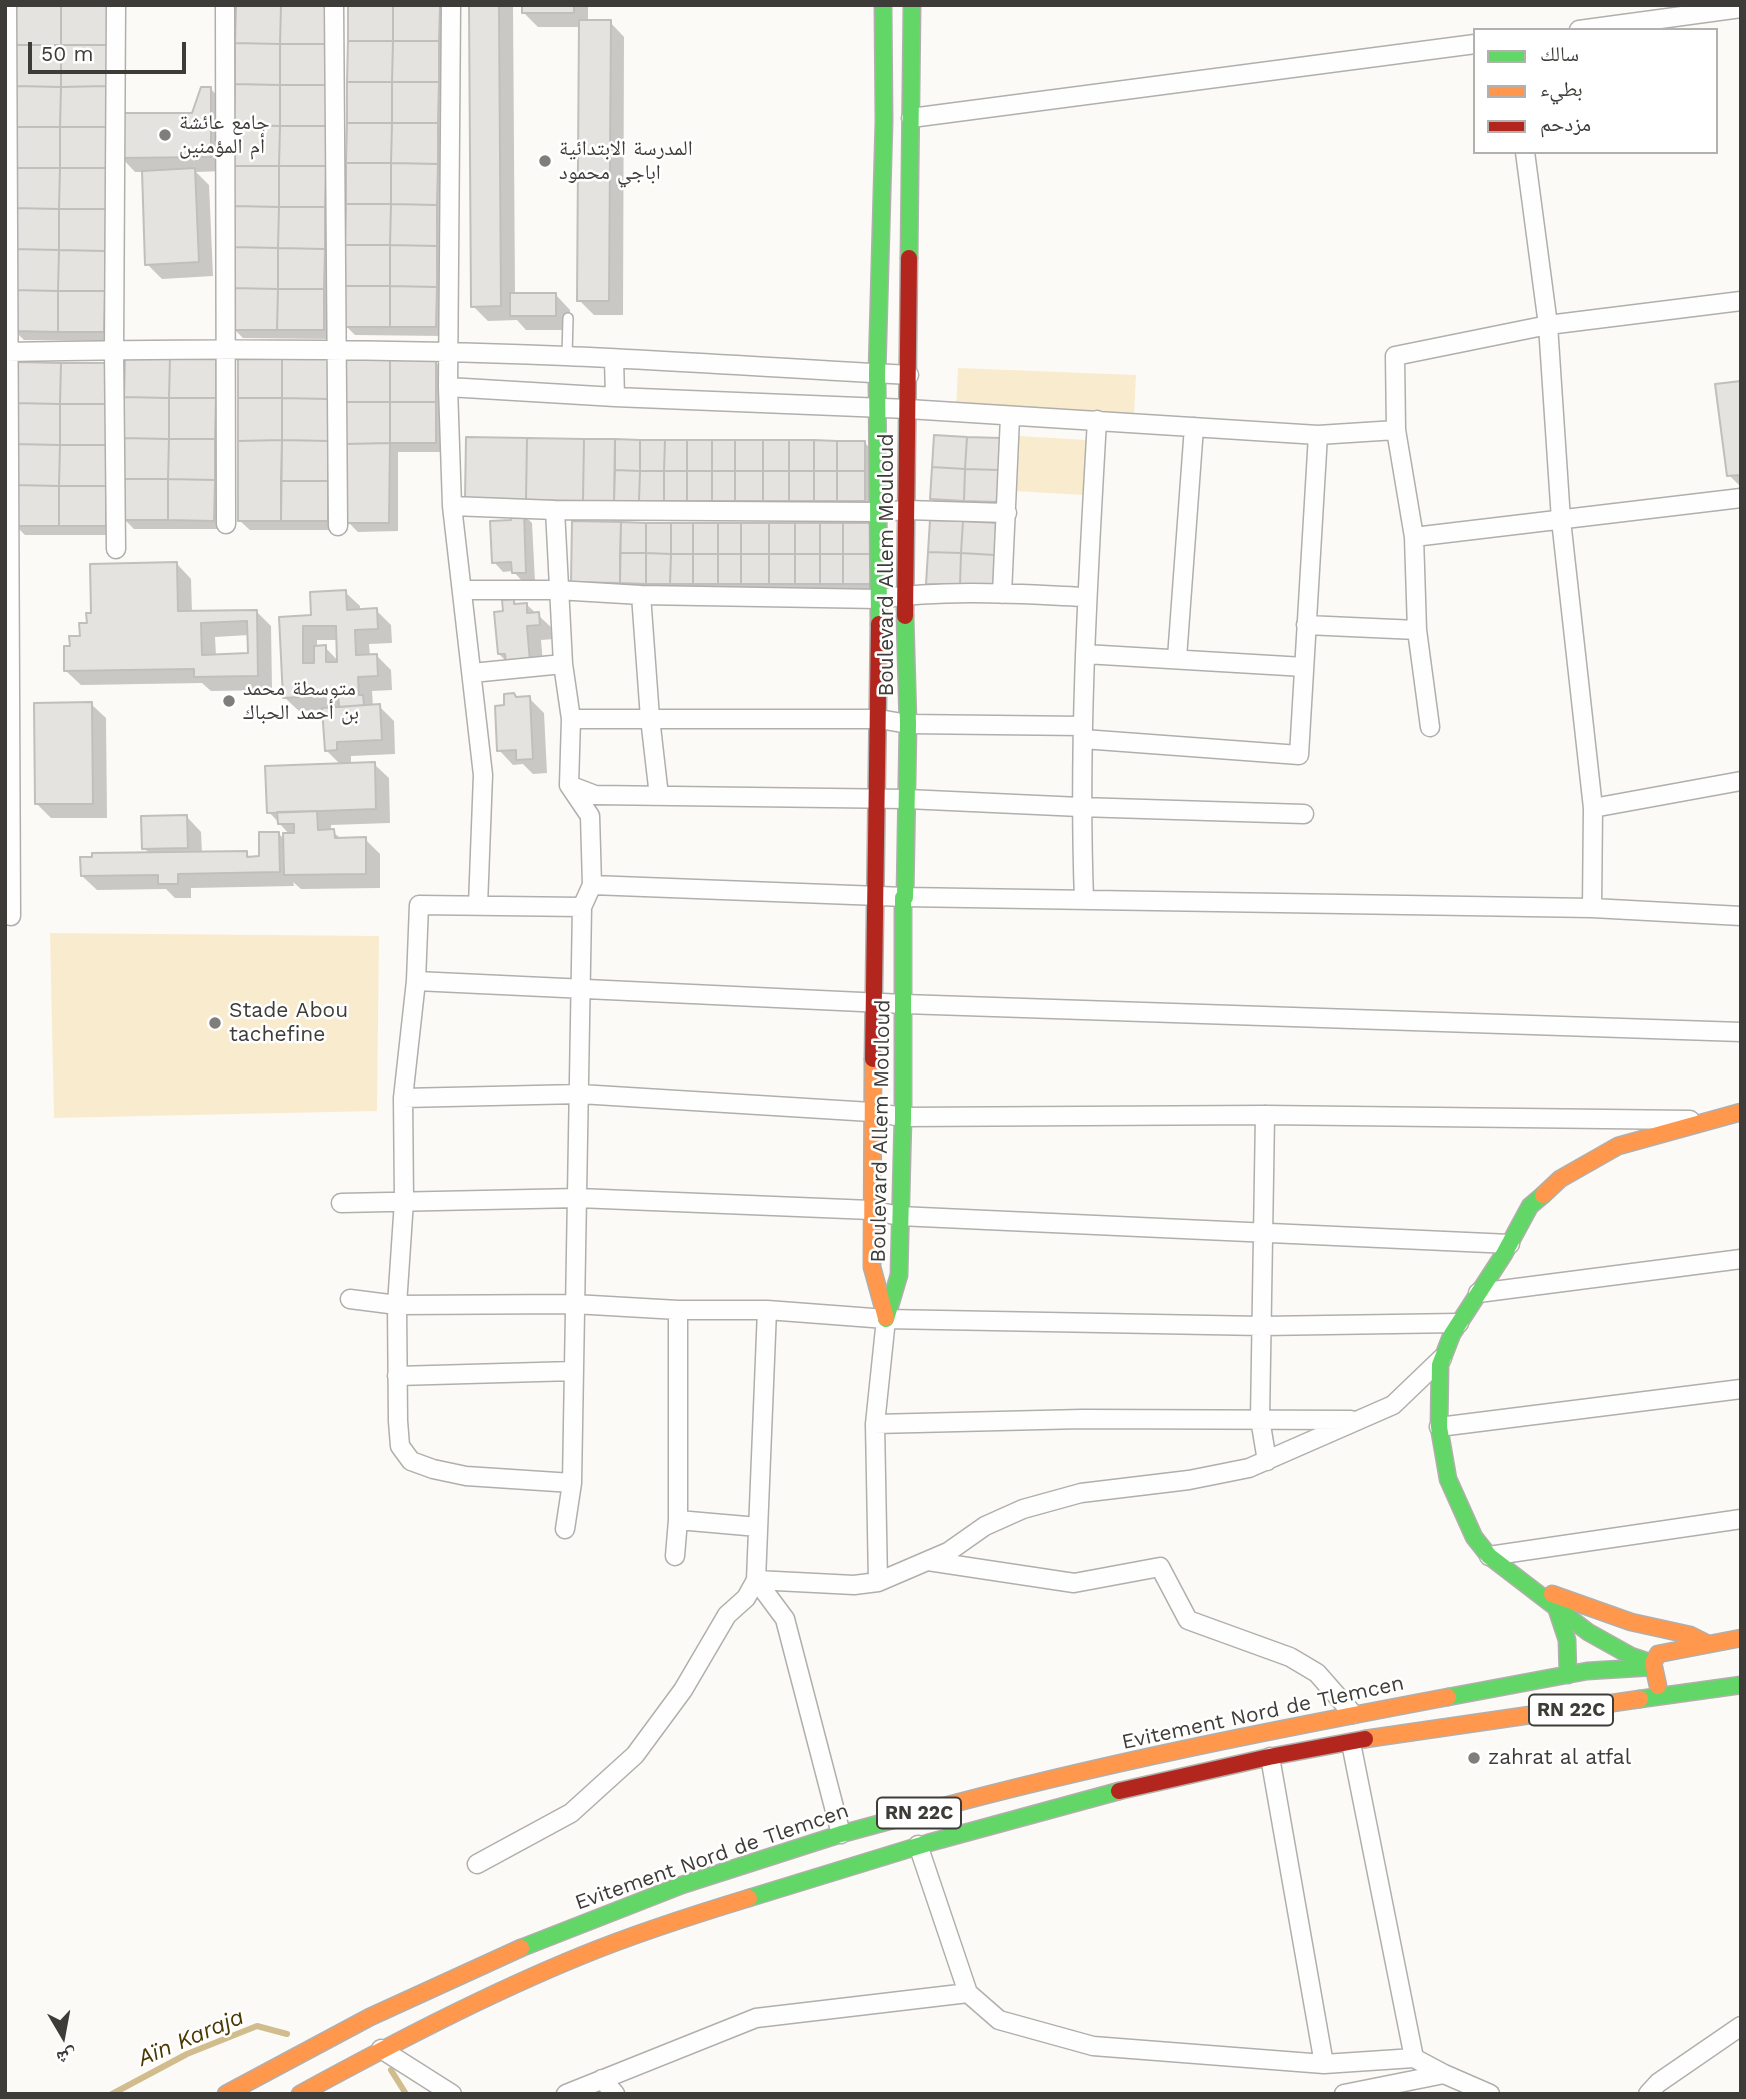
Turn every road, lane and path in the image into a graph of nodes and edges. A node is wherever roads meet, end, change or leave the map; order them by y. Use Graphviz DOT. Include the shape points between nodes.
graph roads {
  1 [pos="7,5"];
  2 [pos="116,5"];
  3 [pos="225,5"];
  4 [pos="334,5"];
  5 [pos="451,5"];
  6 [pos="883,5"];
  7 [pos="912,5"];
  8 [pos="1741,8"];
  9 [pos="1594,28"];
  10 [pos="1473,44"];
  11 [pos="911,118"];
  12 [pos="884,121"];
  13 [pos="1525,154"];
  14 [pos="1741,301"];
  15 [pos="568,318"];
  16 [pos="1548,325"];
  17 [pos="224,350"];
  18 [pos="337,350"];
  19 [pos="114,351"];
  20 [pos="7,352"];
  21 [pos="448,353"];
  22 [pos="567,356"];
  23 [pos="614,359"];
  24 [pos="877,373"];
  25 [pos="909,375"];
  26 [pos="448,387"];
  27 [pos="615,397"];
  28 [pos="880,408"];
  29 [pos="908,409"];
  30 [pos="1010,417"];
  31 [pos="1097,420"];
  32 [pos="1194,427"];
  33 [pos="1396,430"];
  34 [pos="1318,435"];
  35 [pos="1741,498"];
  36 [pos="453,506"];
  37 [pos="555,510"];
  38 [pos="907,510"];
  39 [pos="878,512"];
  40 [pos="1007,513"];
  41 [pos="1561,520"];
  42 [pos="226,524"];
  43 [pos="338,526"];
  44 [pos="1414,537"];
  45 [pos="116,549"];
  46 [pos="463,590"];
  47 [pos="558,590"];
  48 [pos="1002,594"];
  49 [pos="641,595"];
  50 [pos="905,595"];
  51 [pos="1087,597"];
  52 [pos="878,599"];
  53 [pos="8,610"];
  54 [pos="1306,625"];
  55 [pos="1418,630"];
  56 [pos="1085,654"];
  57 [pos="1177,658"];
  58 [pos="563,664"];
  59 [pos="1304,667"];
  60 [pos="472,673"];
  61 [pos="650,718"];
  62 [pos="571,719"];
  63 [pos="879,719"];
  64 [pos="908,724"];
  65 [pos="1430,727"];
  66 [pos="1083,732"];
  67 [pos="1741,780"];
  68 [pos="569,785"];
  69 [pos="659,796"];
  70 [pos="876,799"];
  71 [pos="907,799"];
  72 [pos="1080,807"];
  73 [pos="1593,808"];
  74 [pos="1304,814"];
  75 [pos="592,886"];
  76 [pos="876,896"];
  77 [pos="905,897"];
  78 [pos="1084,898"];
  79 [pos="478,905"];
  80 [pos="582,907"];
  81 [pos="1592,908"];
  82 [pos="11,916"];
  83 [pos="1741,916"];
  84 [pos="416,981"];
  85 [pos="581,989"];
  86 [pos="874,1003"];
  87 [pos="904,1004"];
  88 [pos="1741,1032"];
  89 [pos="580,1094"];
  90 [pos="403,1098"];
  91 [pos="871,1112"];
  92 [pos="1741,1112"];
  93 [pos="1265,1115"];
  94 [pos="903,1117"];
  95 [pos="1709,1120"];
  96 [pos="578,1198"];
  97 [pos="404,1201"];
  98 [pos="341,1203"];
  99 [pos="871,1210"];
  100 [pos="899,1216"];
  101 [pos="1264,1233"];
  102 [pos="1510,1244"];
  103 [pos="1741,1259"];
  104 [pos="1478,1293"];
  105 [pos="350,1299"];
  106 [pos="574,1304"];
  107 [pos="397,1305"];
  108 [pos="678,1310"];
  109 [pos="767,1310"];
  110 [pos="886,1319"];
  111 [pos="1459,1323"];
  112 [pos="1262,1326"];
  113 [pos="1442,1358"];
  114 [pos="574,1371"];
  115 [pos="397,1376"];
  116 [pos="1741,1389"];
  117 [pos="1261,1419"];
  118 [pos="1358,1420"];
  119 [pos="875,1424"];
  120 [pos="1438,1427"];
  121 [pos="1267,1461"];
  122 [pos="572,1483"];
  123 [pos="1741,1518"];
  124 [pos="678,1520"];
  125 [pos="758,1527"];
  126 [pos="565,1529"];
  127 [pos="675,1556"];
  128 [pos="1489,1556"];
  129 [pos="926,1561"];
  130 [pos="756,1580"];
  131 [pos="878,1582"];
  132 [pos="1524,1583"];
  133 [pos="1556,1607"];
  134 [pos="1741,1638"];
  135 [pos="1708,1644"];
  136 [pos="1653,1665"];
  137 [pos="1568,1675"];
  138 [pos="1738,1687"];
  139 [pos="1671,1695"];
  140 [pos="1353,1714"];
  141 [pos="1351,1743"];
  142 [pos="1270,1757"];
  143 [pos="841,1834"];
  144 [pos="918,1845"];
  145 [pos="477,1864"];
  146 [pos="968,1993"];
  147 [pos="1741,2026"];
  148 [pos="381,2049"];
  149 [pos="1414,2058"];
  150 [pos="1324,2064"];
  151 [pos="1444,2074"];
  152 [pos="602,2079"];
  153 [pos="1488,2093"];
  154 [pos="226,2094"];
  155 [pos="300,2094"];
  156 [pos="452,2094"];
  157 [pos="566,2094"];
  158 [pos="615,2094"];
  159 [pos="1344,2094"];
  160 [pos="1648,2094"];
  1 -- 20 [label="street"];
  2 -- 19 [label="street"];
  3 -- 17 [label="street"];
  4 -- 18 [label="street"];
  5 -- 21 [label="street"];
  6 -- 12 [label="main road, Boulevard Allem Mouloud"];
  7 -- 11 [label="main road, Boulevard Allem Mouloud"];
  8 -- 9 [label="street"];
  10 -- 11 [label="street"];
  11 -- 12 [label="main road"];
  11 -- 25 [label="main road, Boulevard Allem Mouloud"];
  12 -- 24 [label="main road, Boulevard Allem Mouloud"];
  13 -- 16 [label="street"];
  14 -- 16 [label="street"];
  15 -- 22 [label="lane"];
  16 -- 33 [label="street" via="1395,356"];
  16 -- 41 [label="street"];
  17 -- 18 [label="street"];
  17 -- 19 [label="street"];
  17 -- 42 [label="street"];
  18 -- 21 [label="street"];
  18 -- 43 [label="street"];
  19 -- 20 [label="street"];
  19 -- 45 [label="street"];
  20 -- 53 [label="street"];
  21 -- 22 [label="street"];
  21 -- 26 [label="street"];
  22 -- 23 [label="street"];
  23 -- 24 [label="street"];
  23 -- 27 [label="street"];
  24 -- 25 [label="street"];
  24 -- 28 [label="main road, Boulevard Allem Mouloud"];
  25 -- 29 [label="main road, Boulevard Allem Mouloud"];
  26 -- 27 [label="street"];
  26 -- 36 [label="street"];
  27 -- 28 [label="street"];
  28 -- 29 [label="street"];
  28 -- 39 [label="main road, Boulevard Allem Mouloud"];
  29 -- 30 [label="street"];
  29 -- 38 [label="main road, Boulevard Allem Mouloud"];
  30 -- 31 [label="street"];
  30 -- 40 [label="street"];
  31 -- 32 [label="street"];
  31 -- 51 [label="street"];
  32 -- 34 [label="street"];
  32 -- 57 [label="street"];
  33 -- 34 [label="street"];
  33 -- 44 [label="street"];
  34 -- 54 [label="street"];
  35 -- 41 [label="street"];
  36 -- 37 [label="street"];
  36 -- 46 [label="street"];
  37 -- 39 [label="street"];
  37 -- 47 [label="street"];
  38 -- 39 [label="street"];
  38 -- 40 [label="street"];
  38 -- 50 [label="main road, Boulevard Allem Mouloud"];
  39 -- 52 [label="main road, Boulevard Allem Mouloud"];
  40 -- 48 [label="street"];
  41 -- 44 [label="street"];
  41 -- 73 [label="street"];
  44 -- 55 [label="street"];
  46 -- 47 [label="street"];
  46 -- 60 [label="street"];
  47 -- 49 [label="street"];
  47 -- 58 [label="street"];
  48 -- 50 [label="street"];
  48 -- 51 [label="street"];
  49 -- 52 [label="street"];
  49 -- 61 [label="street"];
  50 -- 52 [label="street"];
  50 -- 64 [label="main road, Boulevard Allem Mouloud"];
  51 -- 56 [label="street"];
  52 -- 63 [label="main road, Boulevard Allem Mouloud"];
  53 -- 82 [label="street"];
  54 -- 55 [label="street"];
  54 -- 59 [label="street"];
  55 -- 65 [label="street"];
  56 -- 57 [label="street"];
  56 -- 66 [label="street"];
  57 -- 59 [label="street"];
  58 -- 60 [label="street"];
  58 -- 62 [label="street"];
  59 -- 66 [label="street" via="1299,755"];
  60 -- 79 [label="street" via="483,775"];
  61 -- 62 [label="street"];
  61 -- 63 [label="street"];
  61 -- 69 [label="street"];
  62 -- 68 [label="street"];
  63 -- 64 [label="street"];
  63 -- 70 [label="main road, Boulevard Allem Mouloud"];
  64 -- 66 [label="street"];
  64 -- 71 [label="main road, Boulevard Allem Mouloud"];
  66 -- 72 [label="street"];
  67 -- 73 [label="street"];
  68 -- 69 [label="street" via="595,795"];
  68 -- 75 [label="street" via="590,816"];
  69 -- 70 [label="street"];
  70 -- 71 [label="street"];
  70 -- 76 [label="main road, Boulevard Allem Mouloud"];
  71 -- 72 [label="street"];
  71 -- 77 [label="main road, Boulevard Allem Mouloud"];
  72 -- 74 [label="street"];
  72 -- 78 [label="street"];
  73 -- 81 [label="street"];
  75 -- 76 [label="street"];
  75 -- 80 [label="street"];
  76 -- 77 [label="street"];
  76 -- 86 [label="main road, Boulevard Allem Mouloud"];
  77 -- 78 [label="street"];
  77 -- 87 [label="main road, Boulevard Allem Mouloud"];
  78 -- 81 [label="street"];
  79 -- 80 [label="street"];
  79 -- 84 [label="street" via="419,905"];
  80 -- 85 [label="street"];
  81 -- 83 [label="street"];
  84 -- 85 [label="street"];
  84 -- 90 [label="street"];
  85 -- 86 [label="street"];
  85 -- 89 [label="street"];
  86 -- 87 [label="street"];
  86 -- 91 [label="main road, Boulevard Allem Mouloud"];
  87 -- 88 [label="street"];
  87 -- 94 [label="main road, Boulevard Allem Mouloud"];
  89 -- 90 [label="street"];
  89 -- 91 [label="street"];
  89 -- 96 [label="street"];
  90 -- 97 [label="street"];
  91 -- 94 [label="street"];
  91 -- 99 [label="main road, Boulevard Allem Mouloud"];
  92 -- 95 [label="main road"];
  93 -- 94 [label="street"];
  93 -- 95 [label="street"];
  93 -- 101 [label="street"];
  94 -- 100 [label="main road, Boulevard Allem Mouloud"];
  95 -- 102 [label="main road" via="1618,1146 1560,1179 1530,1206"];
  96 -- 97 [label="street"];
  96 -- 99 [label="street"];
  96 -- 106 [label="street"];
  97 -- 98 [label="street"];
  97 -- 107 [label="street"];
  99 -- 100 [label="street"];
  99 -- 110 [label="main road, Boulevard Allem Mouloud" via="872,1267"];
  100 -- 101 [label="street"];
  100 -- 110 [label="main road, Boulevard Allem Mouloud" via="900,1275"];
  101 -- 102 [label="street"];
  101 -- 112 [label="street"];
  102 -- 104 [label="main road"];
  103 -- 104 [label="street"];
  104 -- 111 [label="main road"];
  105 -- 107 [label="street"];
  106 -- 107 [label="street"];
  106 -- 108 [label="street"];
  106 -- 114 [label="street"];
  107 -- 115 [label="street"];
  108 -- 109 [label="street"];
  108 -- 124 [label="street"];
  109 -- 110 [label="street"];
  109 -- 125 [label="street"];
  110 -- 112 [label="street"];
  110 -- 119 [label="street"];
  111 -- 112 [label="street"];
  111 -- 113 [label="main road"];
  112 -- 117 [label="street"];
  113 -- 118 [label="street" via="1393,1405"];
  113 -- 120 [label="main road"];
  114 -- 115 [label="street"];
  114 -- 122 [label="street"];
  115 -- 122 [label="street" via="400,1446 411,1461 466,1476"];
  116 -- 120 [label="street"];
  117 -- 118 [label="street"];
  117 -- 119 [label="street"];
  117 -- 121 [label="street"];
  118 -- 121 [label="street"];
  119 -- 131 [label="street"];
  120 -- 128 [label="main road" via="1448,1479 1474,1537"];
  121 -- 129 [label="street" via="1189,1480 1081,1493 1023,1509"];
  122 -- 126 [label="street"];
  123 -- 128 [label="street"];
  124 -- 125 [label="street"];
  124 -- 127 [label="street"];
  125 -- 130 [label="street"];
  128 -- 132 [label="main road"];
  129 -- 131 [label="street"];
  129 -- 140 [label="street" via="1074,1583 1160,1567 1188,1620 1290,1657 1317,1673"];
  130 -- 131 [label="street"];
  130 -- 143 [label="street" via="785,1619"];
  130 -- 145 [label="street" via="746,1598 727,1615 683,1690 635,1755 571,1813"];
  132 -- 133 [label="main road"];
  132 -- 135 [label="main road" via="1609,1615 1690,1635"];
  133 -- 136 [label="main road" via="1606,1645"];
  133 -- 137 [label="main road" via="1568,1640"];
  134 -- 135 [label="main road"];
  135 -- 136 [label="main road" via="1664,1651"];
  136 -- 137 [label="main road, Evitement Nord de Tlemcen / RN 22C"];
  136 -- 139 [label="main road" via="1658,1686"];
  137 -- 140 [label="main road, Evitement Nord de Tlemcen / RN 22C"];
  138 -- 139 [label="main road"];
  139 -- 141 [label="main road, RN 22C"];
  140 -- 143 [label="main road, Evitement Nord de Tlemcen / RN 22C" via="1009,1788"];
  141 -- 142 [label="main road, RN 22C"];
  141 -- 149 [label="street"];
  142 -- 144 [label="main road, RN 22C" via="1079,1800"];
  142 -- 150 [label="street"];
  143 -- 154 [label="main road, Evitement Nord de Tlemcen / RN 22C" via="682,1885 515,1951 370,2017"];
  144 -- 146 [label="street"];
  144 -- 148 [label="main road, RN 22C" via="614,1943"];
  146 -- 150 [label="street" via="999,2020 1093,2046"];
  146 -- 152 [label="street" via="755,2018"];
  147 -- 160 [label="street"];
  148 -- 155 [label="main road, RN 22C"];
  148 -- 156 [label="street"];
  149 -- 150 [label="street"];
  149 -- 151 [label="street"];
  151 -- 153 [label="street"];
  151 -- 159 [label="street"];
  152 -- 157 [label="street"];
  152 -- 158 [label="street"];
}
